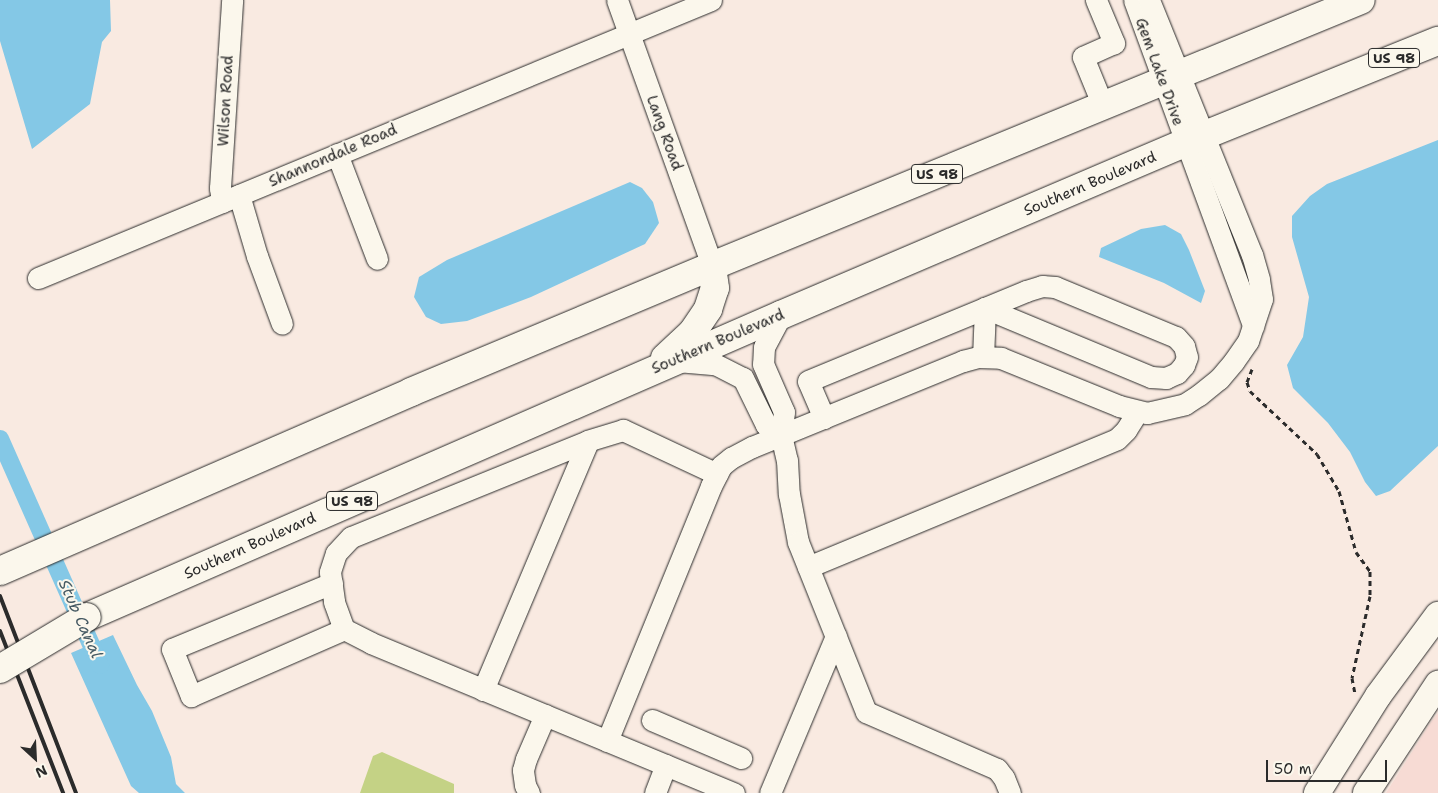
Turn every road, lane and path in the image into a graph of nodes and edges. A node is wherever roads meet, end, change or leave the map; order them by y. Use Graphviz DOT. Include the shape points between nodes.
graph roads {
  1 [pos="232,0"];
  2 [pos="617,0"];
  3 [pos="712,0"];
  4 [pos="1096,0"];
  5 [pos="1134,0"];
  6 [pos="1149,0"];
  7 [pos="1361,0"];
  8 [pos="629,34"];
  9 [pos="1438,41"];
  10 [pos="1438,61"];
  11 [pos="1350,76"];
  12 [pos="1171,79"];
  13 [pos="1103,106"];
  14 [pos="1194,140"];
  15 [pos="337,154"];
  16 [pos="230,199"];
  17 [pos="377,259"];
  18 [pos="712,266"];
  19 [pos="38,278"];
  20 [pos="985,308"];
  21 [pos="780,315"];
  22 [pos="282,324"];
  23 [pos="983,357"];
  24 [pos="1256,365"];
  25 [pos="662,366"];
  26 [pos="1138,410"];
  27 [pos="824,418"];
  28 [pos="781,435"];
  29 [pos="588,441"];
  30 [pos="717,474"];
  31 [pos="808,567"];
  32 [pos="3,568"];
  33 [pos="332,583"];
  34 [pos="1438,615"];
  35 [pos="87,617"];
  36 [pos="344,629"];
  37 [pos="836,636"];
  38 [pos="0,650"];
  39 [pos="0,669"];
  40 [pos="1438,684"];
  41 [pos="483,690"];
  42 [pos="545,715"];
  43 [pos="652,720"];
  44 [pos="1361,722"];
  45 [pos="607,741"];
  46 [pos="741,758"];
  47 [pos="666,765"];
  48 [pos="530,793"];
  49 [pos="655,793"];
  50 [pos="734,793"];
  51 [pos="770,793"];
  52 [pos="1010,793"];
  53 [pos="1317,793"];
  54 [pos="1366,793"];
  1 -- 16 [label="street, Wilson Road" via="220,188"];
  2 -- 8 [label="street, Lang Road"];
  3 -- 8 [label="street, Shannondale Road"];
  4 -- 13 [label="street" via="1114,43 1083,57"];
  5 -- 12 [label="street, Gem Lake Drive"];
  6 -- 12 [label="street, Gem Lake Drive"];
  7 -- 12 [label="highway, US 98"];
  8 -- 15 [label="street, Shannondale Road"];
  8 -- 18 [label="street, Lang Road"];
  9 -- 11 [label="highway, Southern Boulevard / US 98"];
  10 -- 11 [label="highway"];
  11 -- 14 [label="highway, Southern Boulevard / US 98"];
  12 -- 13 [label="highway, US 98"];
  12 -- 14 [label="street, Gem Lake Drive"];
  13 -- 18 [label="highway, US 98"];
  14 -- 21 [label="highway, Southern Boulevard / US 98"];
  14 -- 26 [label="street, Gem Lake Drive" via="1253,326 1248,341 1234,361 1199,396 1168,409 1147,413"];
  15 -- 16 [label="street, Shannondale Road"];
  15 -- 17 [label="street"];
  16 -- 19 [label="street, Shannondale Road"];
  16 -- 22 [label="street, Wilson Road" via="257,256"];
  18 -- 25 [label="highway" via="715,288 708,309 692,333"];
  18 -- 32 [label="highway, US 98"];
  20 -- 20 [label="street" via="1151,377 1166,378 1177,373 1186,357 1184,346 1176,337 1055,287 1042,286"];
  20 -- 23 [label="street"];
  20 -- 27 [label="street" via="808,381"];
  21 -- 25 [label="highway, Southern Boulevard / US 98"];
  21 -- 28 [label="street" via="764,347 763,364 784,412"];
  23 -- 26 [label="street" via="1001,358 1120,406"];
  23 -- 27 [label="street" via="963,361"];
  24 -- 44 [label="path" via="1247,382 1250,391 1317,454 1339,491 1356,552 1370,571 1370,596 1352,678"];
  25 -- 28 [label="street" via="715,364 743,378 766,425"];
  25 -- 35 [label="highway, Southern Boulevard / US 98"];
  26 -- 31 [label="street" via="1117,439"];
  27 -- 28 [label="street"];
  28 -- 30 [label="street" via="731,458"];
  28 -- 31 [label="street" via="798,542"];
  29 -- 30 [label="street" via="623,430"];
  29 -- 33 [label="street" via="351,537 336,553 330,572"];
  29 -- 41 [label="street"];
  30 -- 45 [label="street"];
  31 -- 37 [label="street"];
  33 -- 36 [label="street" via="334,602"];
  33 -- 36 [label="street" via="172,649 191,696"];
  34 -- 44 [label="main road"];
  35 -- 38 [label="highway, Southern Boulevard / US 98, bridge"];
  35 -- 39 [label="highway, bridge"];
  36 -- 41 [label="street"];
  37 -- 51 [label="street"];
  37 -- 52 [label="street" via="866,712 996,769"];
  40 -- 54 [label="main road"];
  41 -- 42 [label="street"];
  42 -- 45 [label="street"];
  42 -- 48 [label="street" via="524,764 525,785"];
  43 -- 46 [label="street"];
  44 -- 53 [label="main road"];
  45 -- 47 [label="street"];
  47 -- 49 [label="street"];
  47 -- 50 [label="street"];
}
